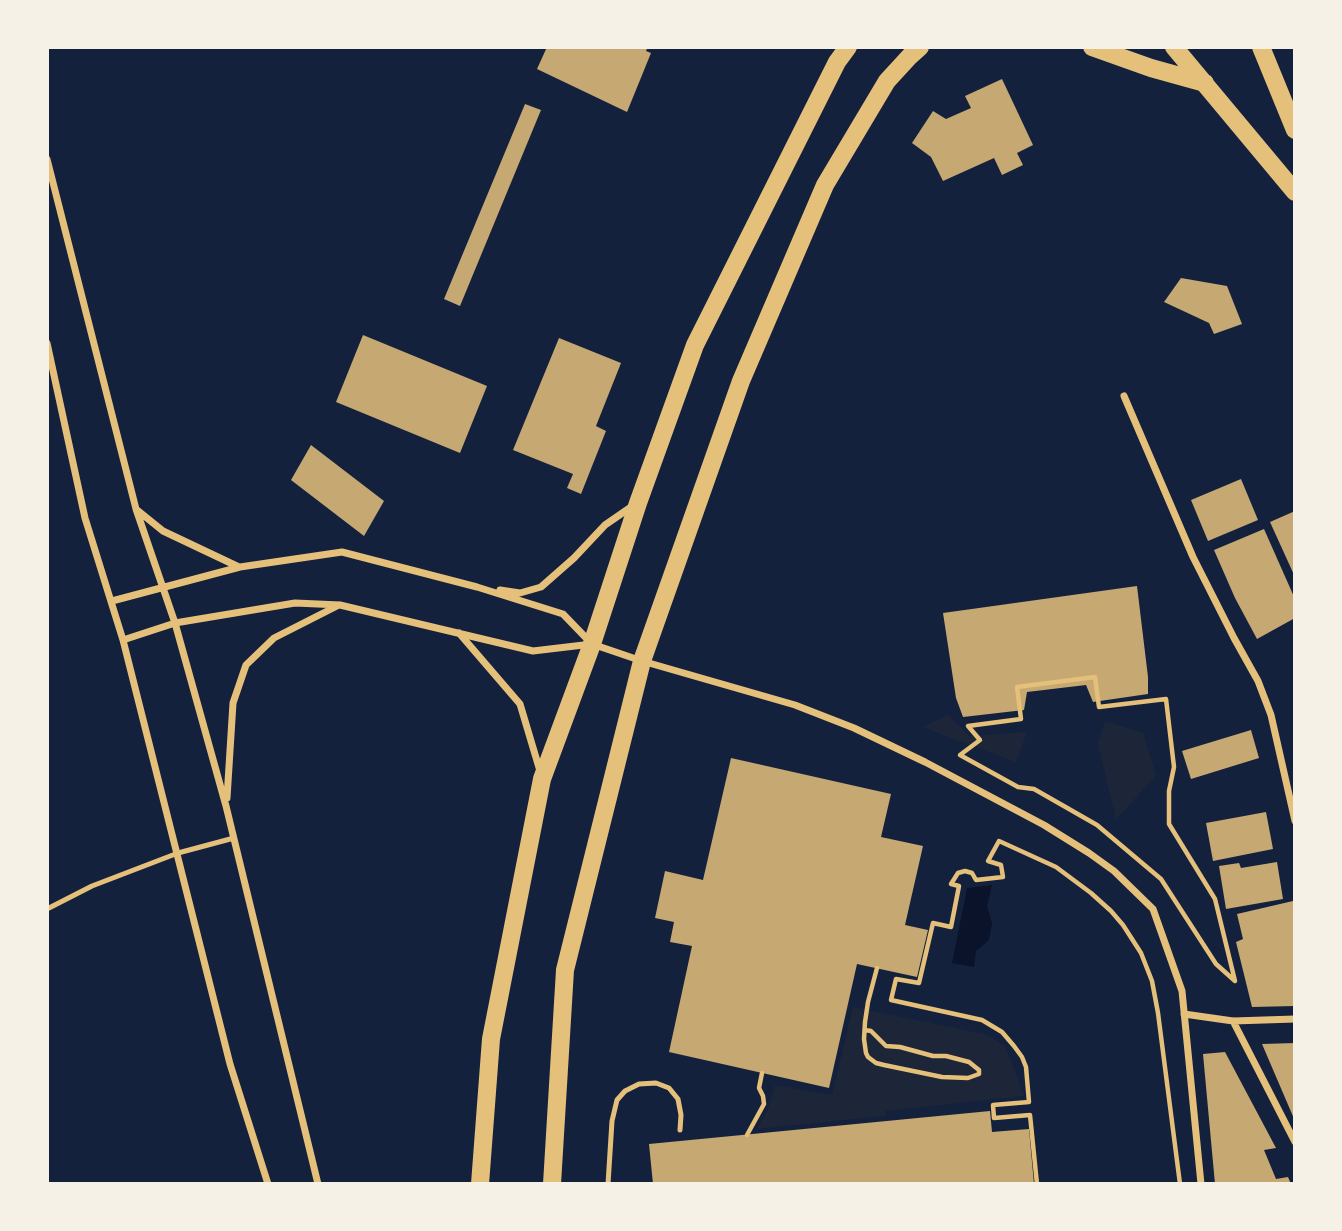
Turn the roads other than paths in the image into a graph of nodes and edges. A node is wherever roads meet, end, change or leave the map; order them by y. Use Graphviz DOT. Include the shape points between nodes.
graph roads {
  1 [pos="848,47"];
  2 [pos="920,47"];
  3 [pos="1092,47"];
  4 [pos="1174,47"];
  5 [pos="1261,47"];
  6 [pos="839,55"];
  7 [pos="1205,83"];
  8 [pos="1295,130"];
  9 [pos="47,159"];
  10 [pos="1295,192"];
  11 [pos="47,343"];
  12 [pos="1124,396"];
  13 [pos="638,503"];
  14 [pos="136,509"];
  15 [pos="240,567"];
  16 [pos="164,586"];
  17 [pos="477,587"];
  18 [pos="112,601"];
  19 [pos="340,605"];
  20 [pos="175,623"];
  21 [pos="459,632"];
  22 [pos="123,640"];
  23 [pos="592,644"];
  24 [pos="642,661"];
  25 [pos="542,779"];
  26 [pos="226,806"];
  27 [pos="1295,821"];
  28 [pos="234,838"];
  29 [pos="178,853"];
  30 [pos="47,909"];
  31 [pos="1184,1014"];
  32 [pos="1295,1019"];
  33 [pos="1233,1021"];
  34 [pos="680,1130"];
  35 [pos="1295,1142"];
  36 [pos="268,1184"];
  37 [pos="318,1184"];
  38 [pos="480,1184"];
  39 [pos="552,1184"];
  40 [pos="608,1184"];
  41 [pos="1201,1184"];
  1 -- 6 [label="main road"];
  2 -- 24 [label="main road" via="887,81 825,185 741,381"];
  3 -- 7 [label="main road"];
  4 -- 7 [label="main road"];
  5 -- 8 [label="main road"];
  6 -- 13 [label="main road" via="695,345"];
  7 -- 10 [label="main road"];
  9 -- 14 [label="street"];
  11 -- 18 [label="street" via="85,518"];
  12 -- 27 [label="street" via="1193,556 1258,681 1271,715"];
  13 -- 17 [label="street" via="605,525 541,587 520,593"];
  13 -- 23 [label="main road"];
  14 -- 15 [label="street" via="163,531"];
  14 -- 16 [label="street"];
  15 -- 16 [label="street"];
  15 -- 17 [label="street" via="342,552"];
  16 -- 18 [label="street"];
  16 -- 20 [label="street"];
  17 -- 23 [label="street" via="564,614"];
  18 -- 22 [label="street"];
  19 -- 20 [label="street" via="295,603"];
  19 -- 21 [label="street"];
  19 -- 26 [label="street" via="274,638 246,665 233,703"];
  20 -- 22 [label="street"];
  20 -- 26 [label="street"];
  21 -- 23 [label="street" via="533,651"];
  21 -- 25 [label="street" via="520,704"];
  22 -- 29 [label="street"];
  23 -- 24 [label="street"];
  23 -- 25 [label="main road"];
  24 -- 31 [label="street" via="795,705 854,728 973,787 1090,853 1153,909 1182,991"];
  24 -- 39 [label="main road" via="565,970"];
  25 -- 38 [label="main road" via="491,1039"];
  26 -- 28 [label="street"];
  28 -- 29 [label="lane"];
  28 -- 37 [label="street"];
  29 -- 30 [label="lane"];
  29 -- 36 [label="street" via="230,1064"];
  31 -- 33 [label="street"];
  31 -- 41 [label="street"];
  32 -- 33 [label="street"];
  33 -- 35 [label="street"];
  34 -- 40 [label="lane" via="678,1100 669,1088 639,1084 625,1091 617,1100 612,1121"];
}
